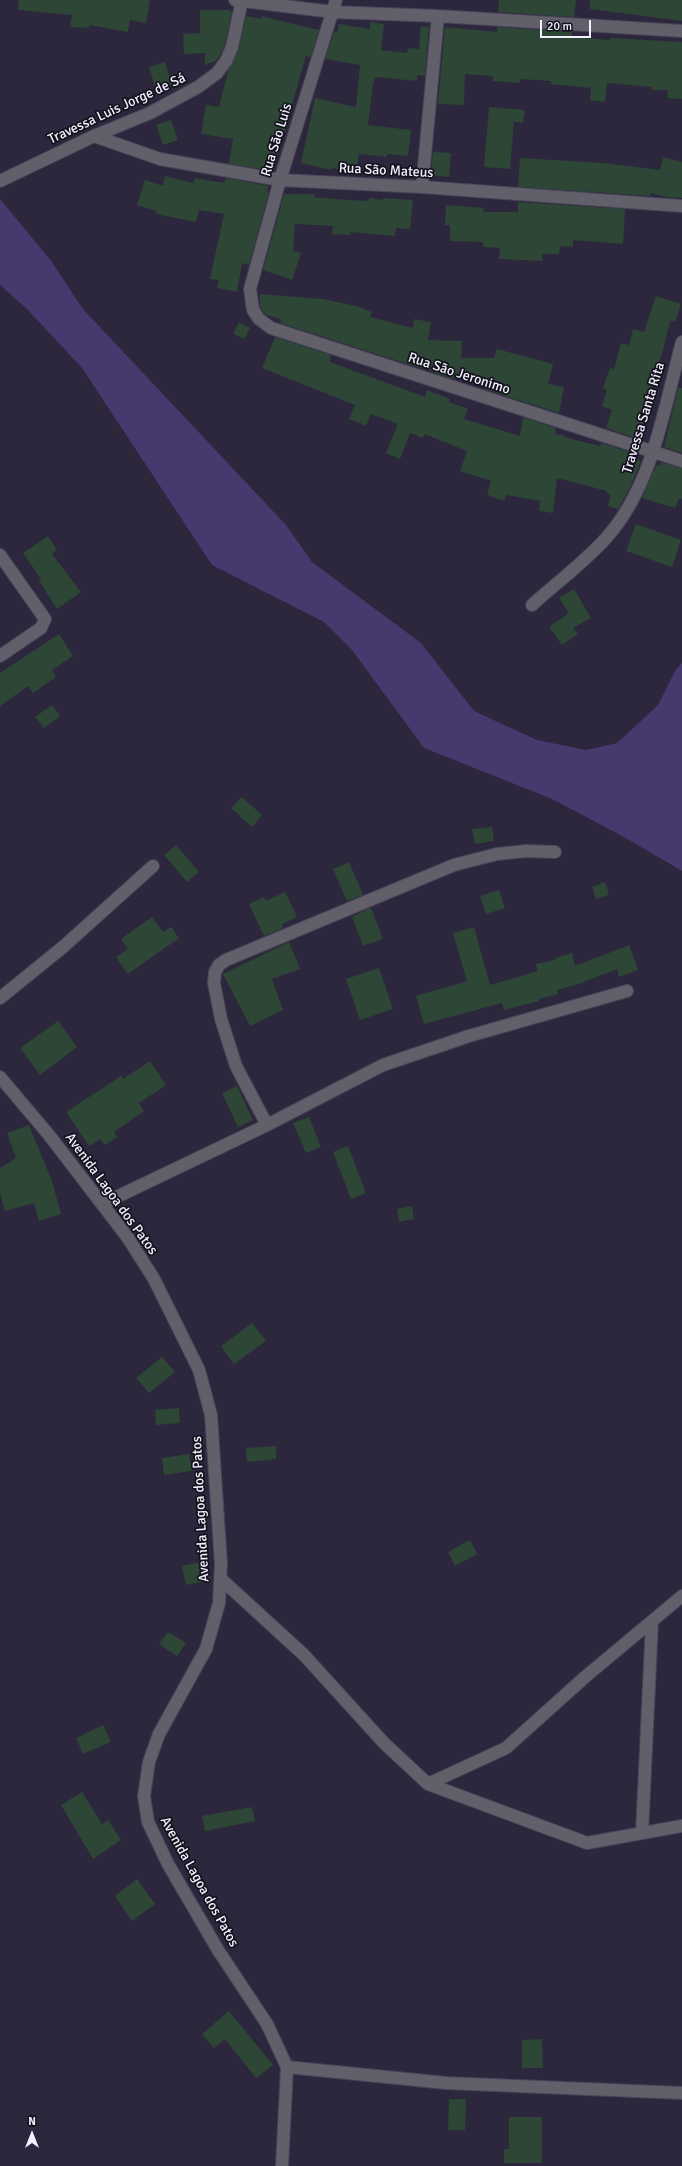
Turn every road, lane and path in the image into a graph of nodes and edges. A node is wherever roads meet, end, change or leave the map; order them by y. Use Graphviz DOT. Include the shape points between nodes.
graph roads {
  1 [pos="239,0"];
  2 [pos="334,6"];
  3 [pos="438,16"];
  4 [pos="682,31"];
  5 [pos="94,136"];
  6 [pos="280,180"];
  7 [pos="0,181"];
  8 [pos="422,187"];
  9 [pos="682,206"];
  10 [pos="250,289"];
  11 [pos="682,342"];
  12 [pos="652,452"];
  13 [pos="682,461"];
  14 [pos="0,555"];
  15 [pos="532,605"];
  16 [pos="0,656"];
  17 [pos="555,852"];
  18 [pos="153,866"];
  19 [pos="627,990"];
  20 [pos="0,998"];
  21 [pos="0,1078"];
  22 [pos="267,1124"];
  23 [pos="102,1204"];
  24 [pos="220,1579"];
  25 [pos="682,1596"];
  26 [pos="652,1622"];
  27 [pos="428,1784"];
  28 [pos="682,1826"];
  29 [pos="642,1833"];
  30 [pos="287,2067"];
  31 [pos="682,2093"];
  32 [pos="282,2166"];
  1 -- 2 [label="street"];
  1 -- 5 [label="street, Travessa Luis Jorge de Sá" via="232,47 218,72 198,87 150,112"];
  2 -- 3 [label="street"];
  2 -- 6 [label="street, Rua São Luis"];
  3 -- 4 [label="street"];
  3 -- 8 [label="street"];
  5 -- 6 [label="street, Rua São Mateus" via="160,159"];
  5 -- 7 [label="street, Travessa Luis Jorge de Sá"];
  6 -- 8 [label="street, Rua São Mateus"];
  6 -- 10 [label="street, Rua São Luis"];
  8 -- 9 [label="street, Rua São Mateus"];
  10 -- 12 [label="street, Rua São Jeronimo" via="253,310 259,319 271,328"];
  11 -- 12 [label="street, Travessa Santa Rita"];
  12 -- 13 [label="street, Rua São Jeronimo"];
  12 -- 15 [label="street, Travessa Santa Rita" via="626,511 606,538"];
  14 -- 16 [label="street" via="45,619 42,628"];
  17 -- 22 [label="street" via="497,854 454,865 219,965 214,983 226,1041 236,1066"];
  18 -- 20 [label="street" via="63,947"];
  19 -- 22 [label="street" via="469,1036 383,1065"];
  21 -- 23 [label="street, Avenida Lagoa dos Patos" via="49,1135"];
  22 -- 23 [label="street"];
  23 -- 24 [label="street, Avenida Lagoa dos Patos" via="128,1238 154,1280 199,1370 211,1415"];
  24 -- 27 [label="street" via="304,1655 384,1743"];
  24 -- 30 [label="street, Avenida Lagoa dos Patos" via="219,1603 206,1649 159,1734 149,1762 144,1796 148,1822 168,1864 218,1950 267,2024"];
  25 -- 26 [label="street"];
  26 -- 27 [label="street" via="585,1677 506,1748"];
  26 -- 29 [label="street"];
  27 -- 29 [label="street" via="587,1843"];
  28 -- 29 [label="street"];
  30 -- 31 [label="street" via="446,2082"];
  30 -- 32 [label="street, Avenida Lagoa dos Patos"];
}
